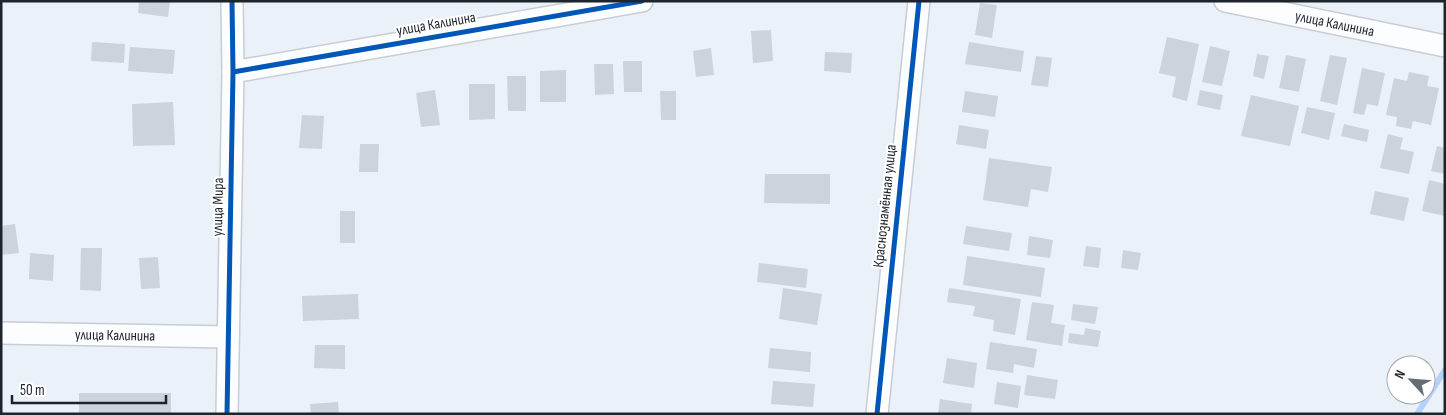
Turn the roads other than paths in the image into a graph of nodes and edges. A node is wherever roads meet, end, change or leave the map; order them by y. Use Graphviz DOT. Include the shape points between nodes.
graph roads {
  1 [pos="232,1"];
  2 [pos="642,1"];
  3 [pos="918,1"];
  4 [pos="1225,1"];
  5 [pos="1445,46"];
  6 [pos="234,72"];
  7 [pos="1,333"];
  8 [pos="228,337"];
  9 [pos="227,414"];
  10 [pos="877,414"];
  1 -- 6 [label="street, улица Мира"];
  2 -- 6 [label="street, улица Калинина"];
  3 -- 10 [label="street, Краснознамённая улица"];
  4 -- 5 [label="street, улица Калинина"];
  6 -- 8 [label="street, улица Мира"];
  7 -- 8 [label="street, улица Калинина"];
  8 -- 9 [label="street, улица Мира"];
}
